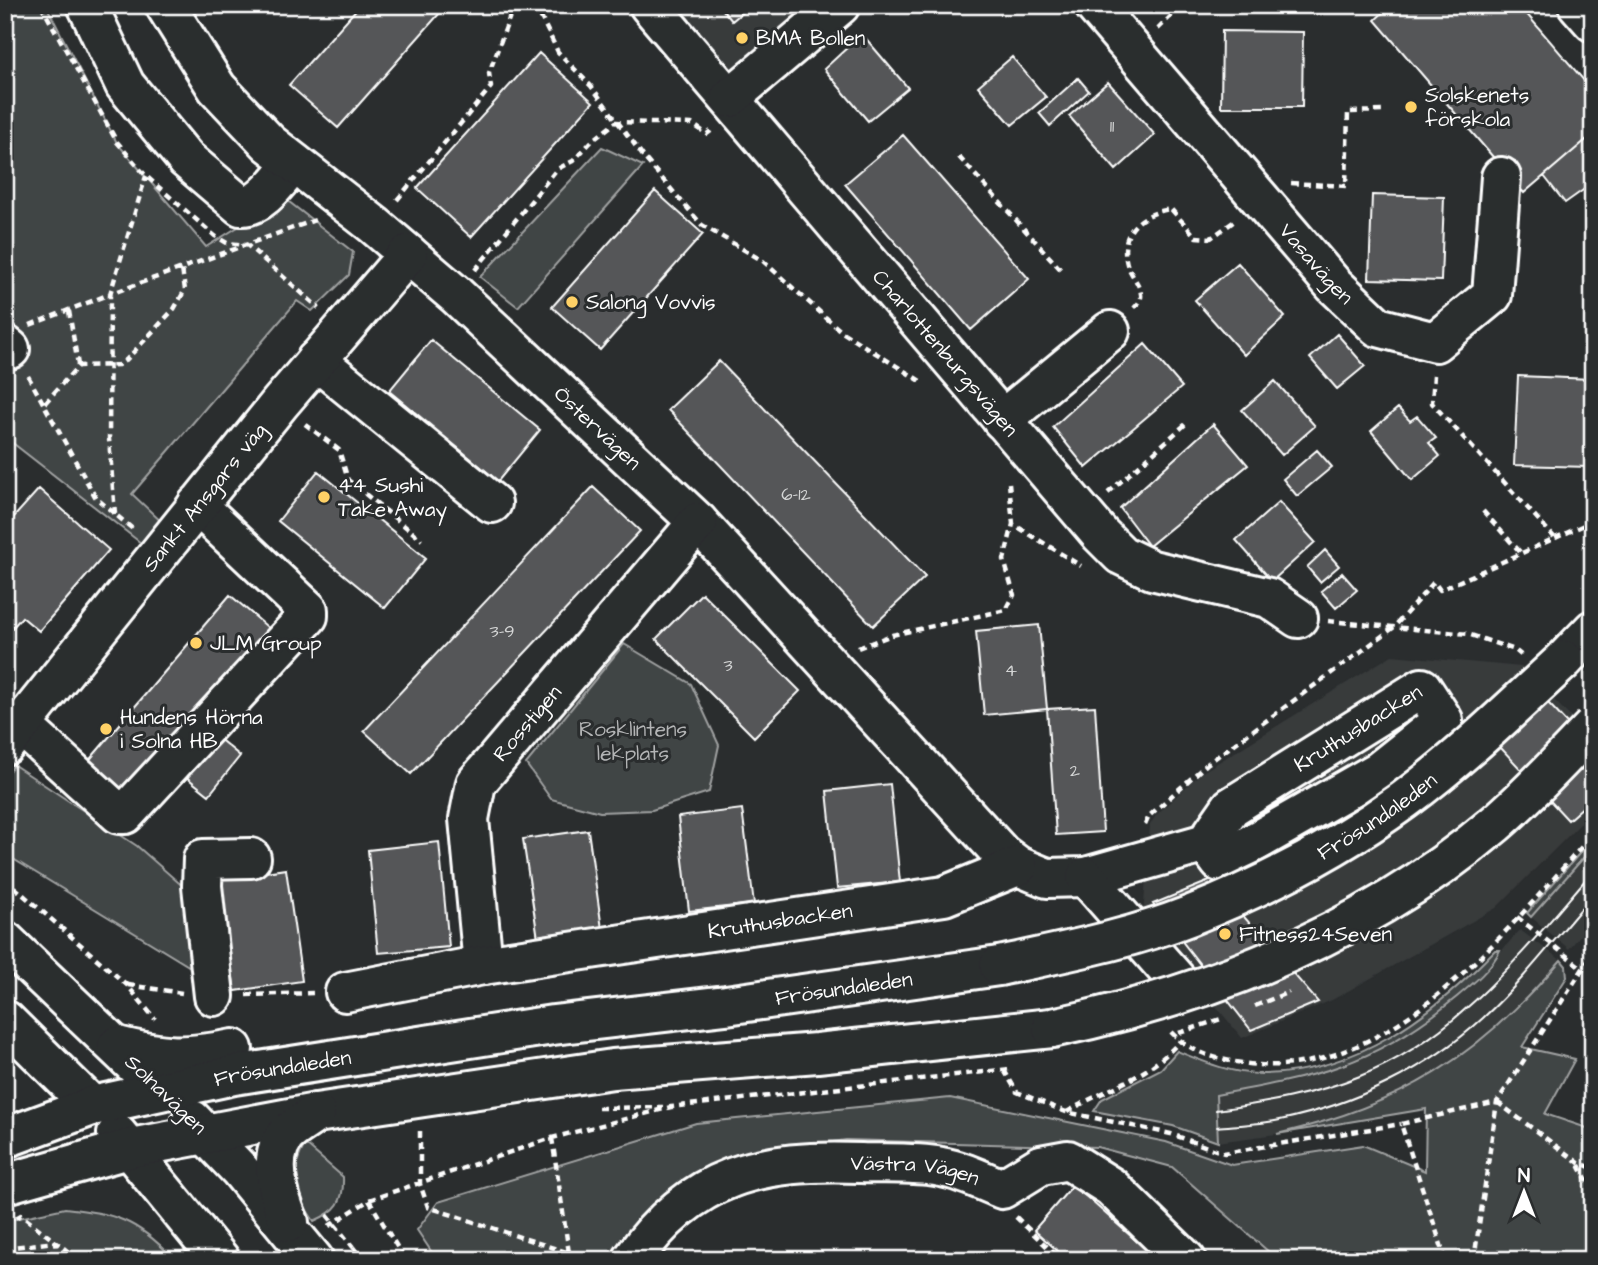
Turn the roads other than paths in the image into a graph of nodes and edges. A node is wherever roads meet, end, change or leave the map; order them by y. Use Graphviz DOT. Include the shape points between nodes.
graph roads {
  1 [pos="87,5"];
  2 [pos="649,5"];
  3 [pos="840,5"];
  4 [pos="1094,5"];
  5 [pos="1578,5"];
  6 [pos="167,6"];
  7 [pos="1593,22"];
  8 [pos="735,104"];
  9 [pos="294,163"];
  10 [pos="1501,177"];
  11 [pos="408,254"];
  12 [pos="1111,331"];
  13 [pos="316,360"];
  14 [pos="1002,419"];
  15 [pos="492,503"];
  16 [pos="197,505"];
  17 [pos="698,522"];
  18 [pos="1298,618"];
  19 [pos="1593,630"];
  20 [pos="1593,727"];
  21 [pos="14,735"];
  22 [pos="1206,843"];
  23 [pos="251,858"];
  24 [pos="1018,866"];
  25 [pos="1086,877"];
  26 [pos="5,941"];
  27 [pos="482,965"];
  28 [pos="1183,987"];
  29 [pos="345,992"];
  30 [pos="214,996"];
  31 [pos="5,1020"];
  32 [pos="117,1046"];
  33 [pos="381,1050"];
  34 [pos="160,1089"];
  35 [pos="92,1107"];
  36 [pos="316,1113"];
  37 [pos="207,1134"];
  38 [pos="5,1138"];
  39 [pos="131,1149"];
  40 [pos="13,1199"];
  41 [pos="312,1241"];
  42 [pos="220,1260"];
  43 [pos="632,1260"];
  44 [pos="1186,1260"];
  1 -- 9 [label="street" via="125,85 186,159 242,206 264,196"];
  2 -- 8 [label="street, Charlottenburgsvägen"];
  3 -- 8 [label="street"];
  4 -- 10 [label="street, Vasavägen" via="1333,284 1378,327 1435,342 1492,295"];
  5 -- 7 [label="street"];
  6 -- 9 [label="street, Östervägen" via="217,88"];
  8 -- 14 [label="street, Charlottenburgsvägen"];
  9 -- 11 [label="street, Östervägen"];
  11 -- 13 [label="street, Sankt Ansgars väg"];
  11 -- 17 [label="street, Östervägen"];
  12 -- 14 [label="street"];
  13 -- 15 [label="street"];
  13 -- 16 [label="street, Sankt Ansgars väg"];
  14 -- 18 [label="street, Charlottenburgsvägen" via="1121,555 1152,570 1269,598"];
  16 -- 21 [label="street, Sankt Ansgars väg"];
  16 -- 21 [label="street" via="308,610 308,616 125,814"];
  17 -- 24 [label="street, Östervägen"];
  17 -- 27 [label="street, Rosstigen" via="475,783 469,820"];
  19 -- 33 [label="street, Frösundaleden, bridge" via="1459,756 1404,800 1336,845 1265,883 1188,916 1110,941 999,966"];
  20 -- 36 [label="street, bridge" via="1494,825 1384,902 1288,956 1190,993 1052,1028 612,1069"];
  22 -- 22 [label="street, Kruthusbacken" via="1231,807 1422,688 1443,720 1378,771 1220,862"];
  22 -- 25 [label="street"];
  23 -- 30 [label="street" via="203,859"];
  24 -- 25 [label="street" via="1047,878"];
  24 -- 27 [label="street, Kruthusbacken" via="944,896"];
  25 -- 28 [label="street"];
  26 -- 32 [label="street, Solnavägen"];
  27 -- 29 [label="street, Kruthusbacken"];
  31 -- 35 [label="street"];
  32 -- 33 [label="street" via="185,1058 280,1040"];
  32 -- 34 [label="street, Solnavägen"];
  33 -- 34 [label="street, Frösundaleden"];
  34 -- 35 [label="street, Frösundaleden"];
  34 -- 37 [label="street, Solnavägen"];
  35 -- 38 [label="street, Frösundaleden"];
  35 -- 39 [label="street"];
  36 -- 37 [label="street"];
  36 -- 41 [label="street" via="284,1137 277,1159 277,1194"];
  37 -- 39 [label="street"];
  37 -- 41 [label="street, Solnavägen"];
  39 -- 40 [label="street"];
  39 -- 42 [label="street"];
  43 -- 44 [label="street, Västra Vägen" via="670,1213 708,1188 756,1168 814,1161 943,1167 1002,1189 1041,1165 1068,1160 1111,1187"];
}
